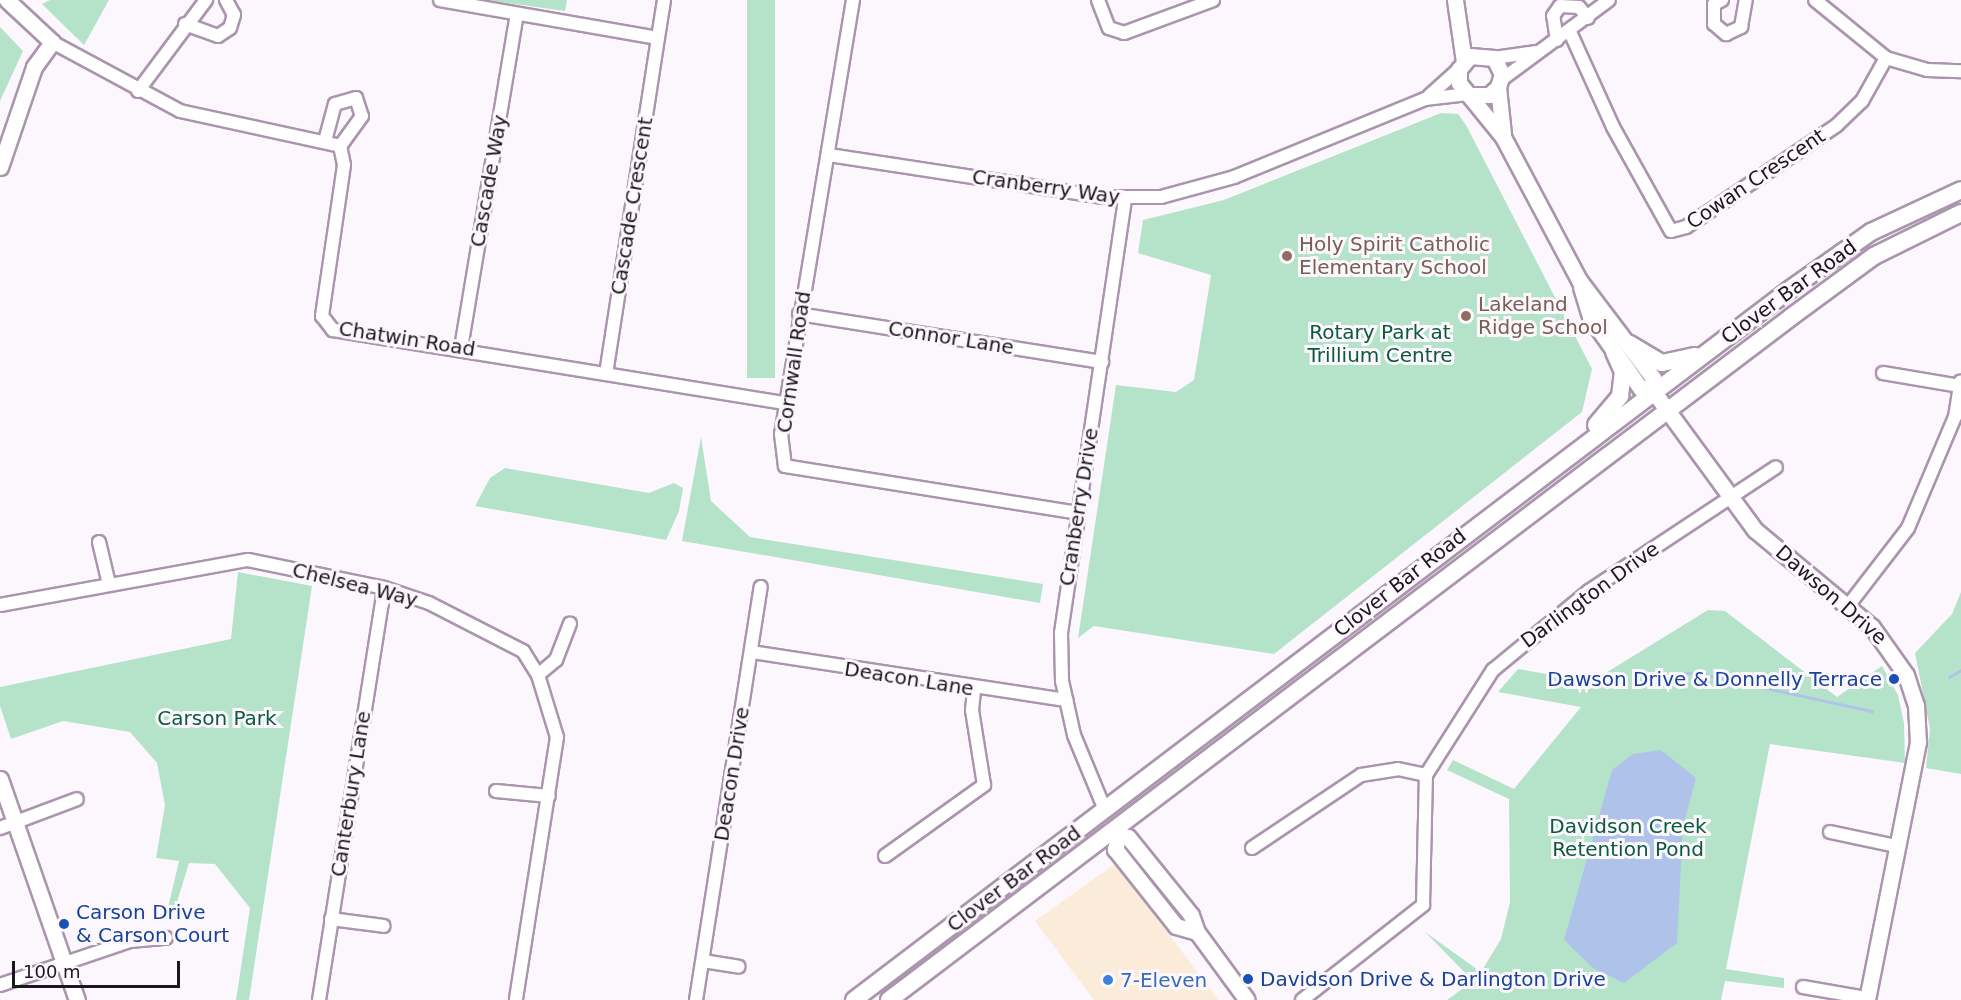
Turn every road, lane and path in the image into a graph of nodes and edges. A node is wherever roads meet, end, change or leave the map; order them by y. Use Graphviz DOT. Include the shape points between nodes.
graph roads {
  1 [pos="7,0"];
  2 [pos="206,0"];
  3 [pos="226,0"];
  4 [pos="440,0"];
  5 [pos="664,0"];
  6 [pos="853,0"];
  7 [pos="1098,0"];
  8 [pos="1213,0"];
  9 [pos="1455,0"];
  10 [pos="1609,0"];
  11 [pos="1722,0"];
  12 [pos="1739,0"];
  13 [pos="1745,0"];
  14 [pos="1815,0"];
  15 [pos="517,15"];
  16 [pos="1588,18"];
  17 [pos="1461,21"];
  18 [pos="185,24"];
  19 [pos="1570,32"];
  20 [pos="658,38"];
  21 [pos="1557,40"];
  22 [pos="52,42"];
  23 [pos="1536,52"];
  24 [pos="1490,56"];
  25 [pos="1886,58"];
  26 [pos="1461,65"];
  27 [pos="1961,70"];
  28 [pos="1499,84"];
  29 [pos="138,91"];
  30 [pos="1469,95"];
  31 [pos="1425,99"];
  32 [pos="1503,137"];
  33 [pos="325,141"];
  34 [pos="340,146"];
  35 [pos="829,155"];
  36 [pos="0,167"];
  37 [pos="1961,190"];
  38 [pos="1125,198"];
  39 [pos="1961,213"];
  40 [pos="1579,280"];
  41 [pos="799,314"];
  42 [pos="1630,344"];
  43 [pos="461,348"];
  44 [pos="1614,352"];
  45 [pos="1707,352"];
  46 [pos="1102,362"];
  47 [pos="606,373"];
  48 [pos="1883,373"];
  49 [pos="1960,384"];
  50 [pos="1652,391"];
  51 [pos="786,403"];
  52 [pos="1666,413"];
  53 [pos="1776,467"];
  54 [pos="1547,470"];
  55 [pos="1732,495"];
  56 [pos="1078,513"];
  57 [pos="99,542"];
  58 [pos="109,584"];
  59 [pos="762,587"];
  60 [pos="384,588"];
  61 [pos="0,605"];
  62 [pos="1848,606"];
  63 [pos="570,624"];
  64 [pos="752,652"];
  65 [pos="538,675"];
  66 [pos="974,690"];
  67 [pos="1066,700"];
  68 [pos="1426,775"];
  69 [pos="0,779"];
  70 [pos="496,791"];
  71 [pos="549,796"];
  72 [pos="77,799"];
  73 [pos="1105,810"];
  74 [pos="7,826"];
  75 [pos="1117,832"];
  76 [pos="1830,832"];
  77 [pos="1896,846"];
  78 [pos="1252,848"];
  79 [pos="885,856"];
  80 [pos="331,919"];
  81 [pos="384,926"];
  82 [pos="166,938"];
  83 [pos="703,961"];
  84 [pos="63,963"];
  85 [pos="739,967"];
  86 [pos="0,985"];
  87 [pos="1803,987"];
  88 [pos="1867,999"];
  89 [pos="77,1000"];
  90 [pos="319,1000"];
  91 [pos="516,1000"];
  92 [pos="696,1000"];
  93 [pos="854,1000"];
  94 [pos="889,1000"];
  95 [pos="1247,1000"];
  96 [pos="1302,1000"];
  1 -- 22 [label="street"];
  2 -- 18 [label="street"];
  3 -- 18 [label="street" via="234,15 230,28 218,36"];
  4 -- 15 [label="street"];
  5 -- 20 [label="street, Cascade Crescent"];
  6 -- 35 [label="street, Cornwall Road"];
  7 -- 8 [label="street" via="1109,28 1124,33"];
  9 -- 17 [label="street"];
  10 -- 16 [label="street"];
  11 -- 13 [label="street" via="1714,4 1714,24 1726,34 1741,27"];
  12 -- 13 [label="street"];
  14 -- 25 [label="street"];
  15 -- 20 [label="street"];
  15 -- 43 [label="street, Cascade Way"];
  16 -- 19 [label="street"];
  16 -- 21 [label="street" via="1579,7 1560,6 1553,16"];
  17 -- 24 [label="street"];
  17 -- 26 [label="street"];
  18 -- 29 [label="street"];
  19 -- 21 [label="street"];
  19 -- 25 [label="street, Cowan Crescent" via="1613,127 1671,231 1686,228 1837,125 1862,101"];
  20 -- 47 [label="street, Cascade Crescent"];
  21 -- 23 [label="street"];
  22 -- 29 [label="street"];
  22 -- 36 [label="street" via="40,54 26,87"];
  23 -- 24 [label="street"];
  23 -- 28 [label="street"];
  24 -- 26 [label="street"];
  24 -- 28 [label="street"];
  25 -- 27 [label="street" via="1927,70"];
  26 -- 30 [label="street" via="1459,83"];
  26 -- 31 [label="street, Cranberry Way"];
  28 -- 30 [label="street" via="1489,95"];
  28 -- 32 [label="street"];
  29 -- 33 [label="street" via="211,121"];
  30 -- 31 [label="street, Cranberry Way"];
  30 -- 32 [label="street"];
  31 -- 38 [label="street, Cranberry Way" via="1207,186"];
  32 -- 40 [label="street" via="1528,192"];
  33 -- 34 [label="street"];
  33 -- 34 [label="street" via="335,104 356,98 362,116"];
  34 -- 43 [label="street, Chatwin Road" via="345,165 322,316 333,330"];
  35 -- 38 [label="street, Cranberry Way"];
  35 -- 41 [label="street, Cornwall Road"];
  37 -- 45 [label="main road, Clover Bar Road" via="1871,232"];
  38 -- 46 [label="street, Cranberry Drive"];
  39 -- 52 [label="main road, Clover Bar Road" via="1874,256"];
  40 -- 42 [label="street"];
  40 -- 44 [label="street" via="1590,317"];
  41 -- 46 [label="street, Connor Lane"];
  41 -- 51 [label="street, Cornwall Road"];
  42 -- 45 [label="main road" via="1662,363"];
  42 -- 50 [label="street" via="1653,378"];
  43 -- 47 [label="street, Chatwin Road"];
  44 -- 50 [label="street" via="1641,388"];
  44 -- 54 [label="main road" via="1623,382 1614,407"];
  45 -- 50 [label="main road, Clover Bar Road"];
  46 -- 56 [label="street, Cranberry Drive"];
  47 -- 51 [label="street, Chatwin Road"];
  48 -- 49 [label="street"];
  49 -- 62 [label="street" via="1955,417 1908,528"];
  50 -- 52 [label="street, Dawson Drive"];
  50 -- 54 [label="main road, Clover Bar Road"];
  51 -- 56 [label="street, Cornwall Road" via="781,434 785,466"];
  52 -- 55 [label="street, Dawson Drive"];
  52 -- 75 [label="main road, Clover Bar Road"];
  53 -- 55 [label="street"];
  54 -- 73 [label="main road, Clover Bar Road"];
  55 -- 62 [label="street, Dawson Drive" via="1755,530"];
  55 -- 68 [label="street, Darlington Drive" via="1589,591 1508,656 1462,710"];
  56 -- 67 [label="street, Cranberry Drive" via="1061,633"];
  57 -- 58 [label="street"];
  58 -- 60 [label="street, Chelsea Way" via="248,560"];
  58 -- 61 [label="street, Chelsea Way"];
  59 -- 64 [label="street, Deacon Drive"];
  60 -- 65 [label="street, Chelsea Way" via="523,651"];
  60 -- 80 [label="street, Canterbury Lane"];
  62 -- 77 [label="street, Dawson Drive" via="1893,650 1916,705 1918,742"];
  63 -- 65 [label="street" via="556,660"];
  64 -- 66 [label="street, Deacon Lane"];
  64 -- 83 [label="street, Deacon Drive"];
  65 -- 71 [label="street, Chelsea Way" via="557,737"];
  66 -- 67 [label="street, Deacon Lane"];
  66 -- 79 [label="street" via="984,785"];
  67 -- 73 [label="street, Cranberry Drive" via="1074,735"];
  68 -- 78 [label="street" via="1398,769 1361,775"];
  68 -- 96 [label="street, Darlington Drive" via="1423,905"];
  69 -- 74 [label="street"];
  70 -- 71 [label="street"];
  71 -- 91 [label="street, Chelsea Way"];
  72 -- 74 [label="street"];
  73 -- 75 [label="street"];
  73 -- 93 [label="main road, Clover Bar Road"];
  74 -- 84 [label="street"];
  75 -- 94 [label="main road, Clover Bar Road"];
  75 -- 95 [label="street" via="1115,849 1176,926 1197,932"];
  76 -- 77 [label="street"];
  77 -- 88 [label="street, Dawson Drive"];
  80 -- 81 [label="street"];
  80 -- 90 [label="street, Canterbury Lane"];
  82 -- 84 [label="street" via="130,941"];
  83 -- 85 [label="street"];
  83 -- 92 [label="street, Deacon Drive"];
  84 -- 86 [label="street"];
  84 -- 89 [label="street"];
  87 -- 88 [label="street, Dawson Drive"];
}
